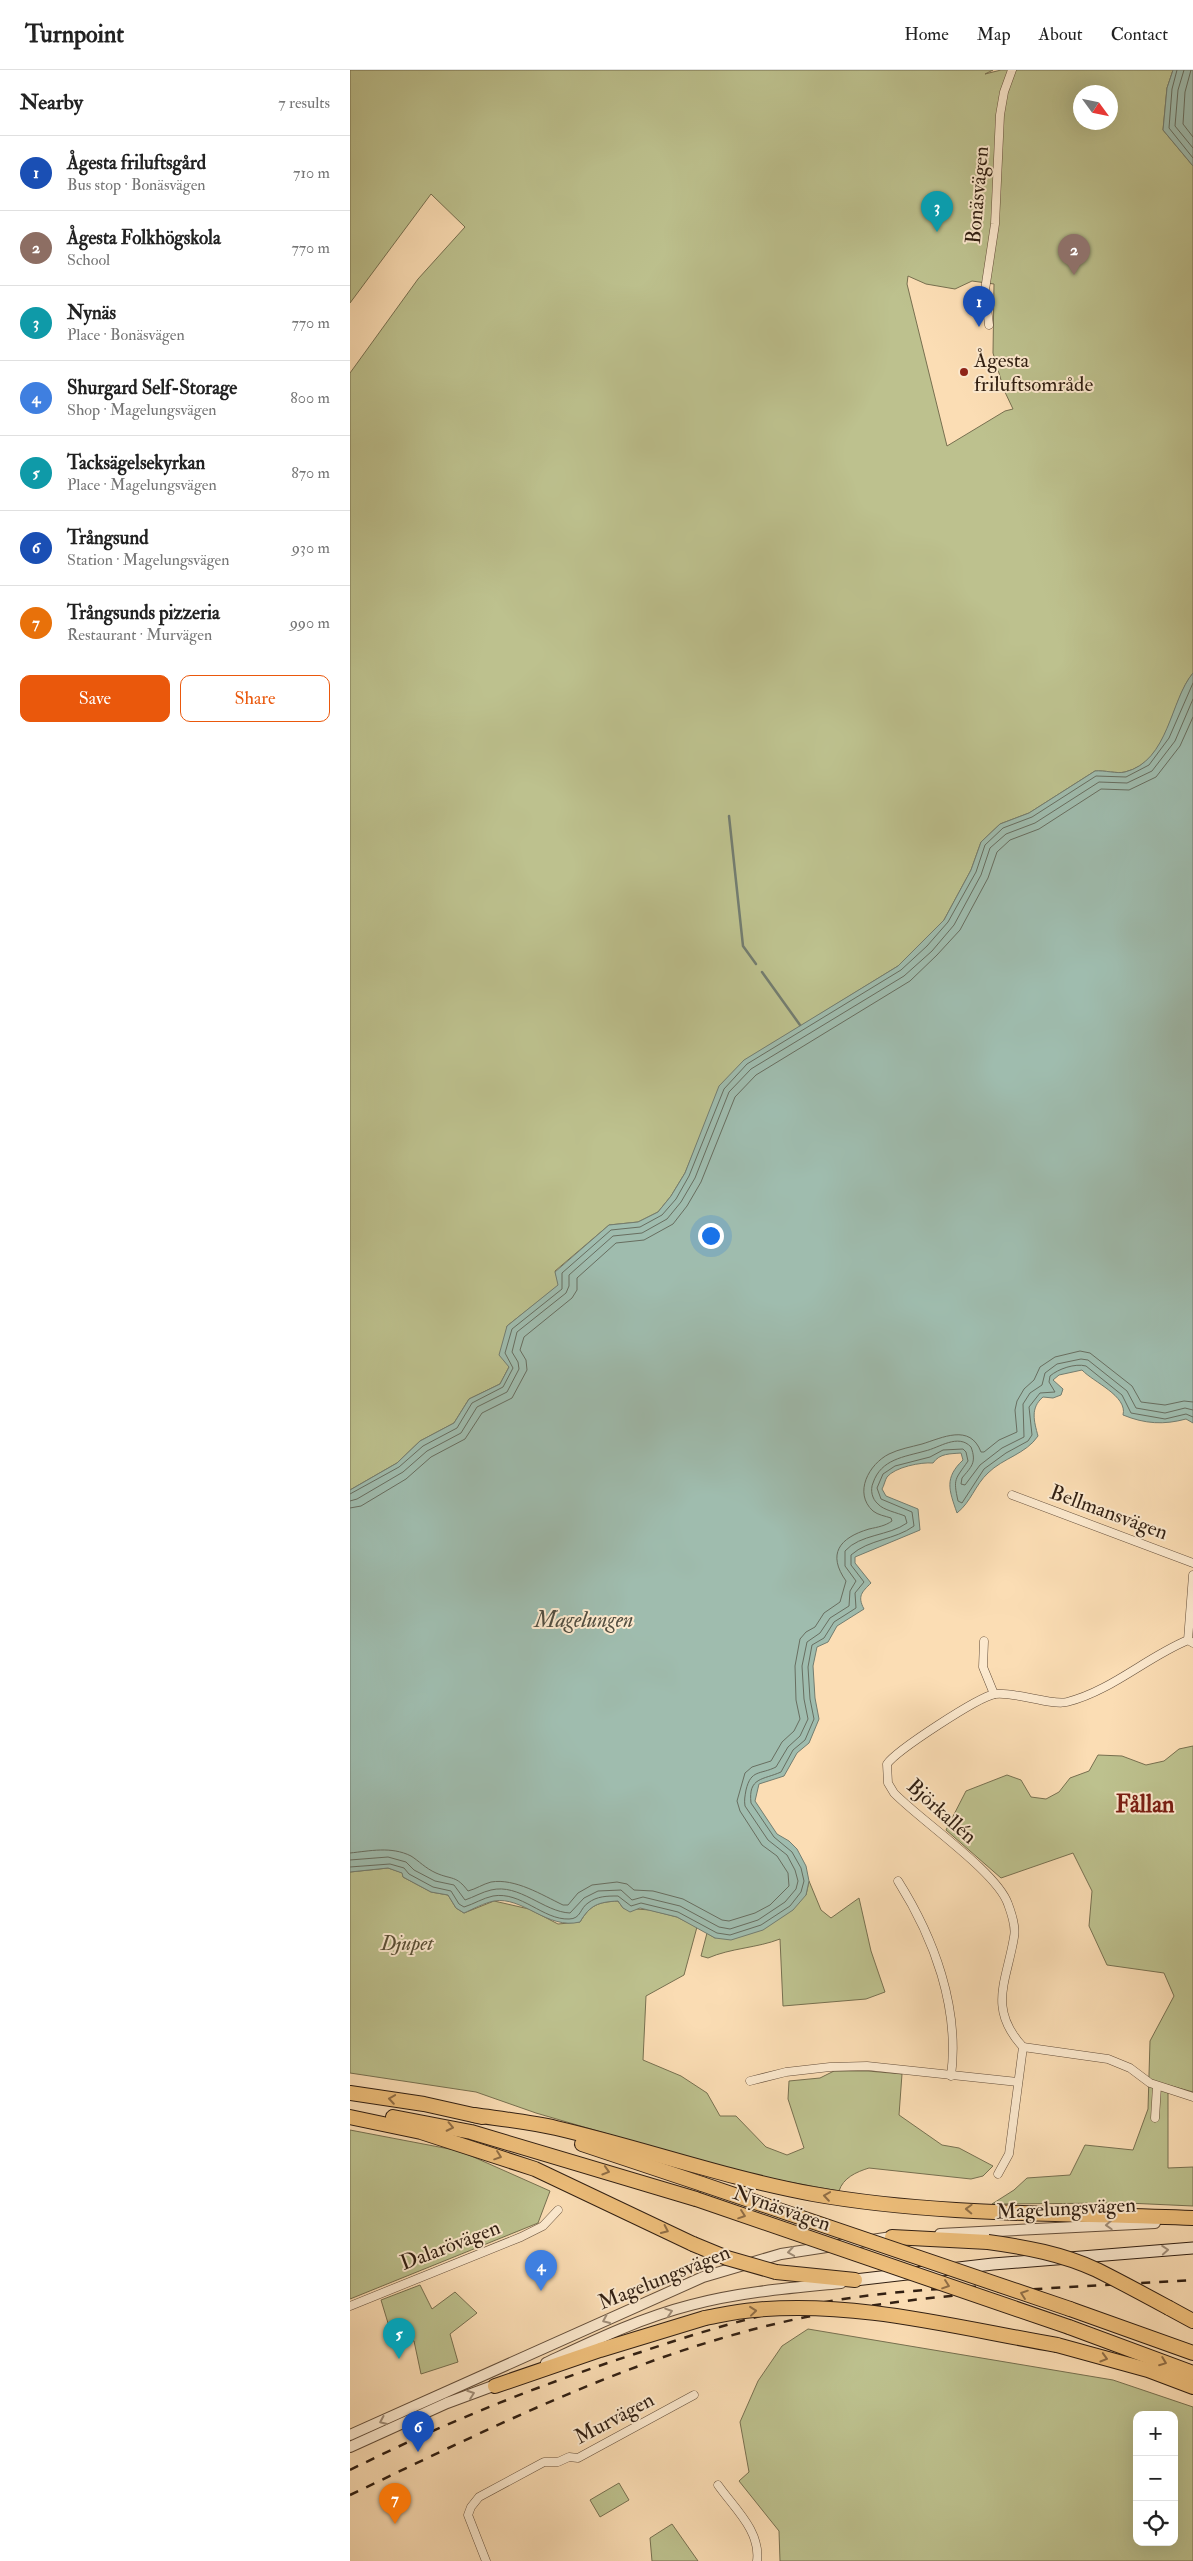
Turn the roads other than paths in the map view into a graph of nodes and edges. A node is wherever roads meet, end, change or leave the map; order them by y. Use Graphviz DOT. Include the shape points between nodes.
graph roads {
  1 [pos="1012,70"];
  2 [pos="989,325"];
  3 [pos="1012,1495"];
  4 [pos="1193,1564"];
  5 [pos="1193,1575"];
  6 [pos="984,1641"];
  7 [pos="1191,1642"];
  8 [pos="994,1694"];
  9 [pos="898,1881"];
  10 [pos="1023,2047"];
  11 [pos="951,2076"];
  12 [pos="750,2081"];
  13 [pos="1018,2082"];
  14 [pos="1157,2086"];
  15 [pos="350,2093"];
  16 [pos="1193,2097"];
  17 [pos="350,2110"];
  18 [pos="474,2115"];
  19 [pos="350,2117"];
  20 [pos="1155,2118"];
  21 [pos="998,2174"];
  22 [pos="558,2210"];
  23 [pos="1193,2219"];
  24 [pos="892,2237"];
  25 [pos="1193,2248"];
  26 [pos="856,2280"];
  27 [pos="350,2306"];
  28 [pos="1193,2321"];
  29 [pos="1193,2353"];
  30 [pos="1193,2373"];
  31 [pos="495,2386"];
  32 [pos="1193,2386"];
  33 [pos="694,2395"];
  34 [pos="350,2435"];
  35 [pos="350,2447"];
  36 [pos="718,2485"];
  37 [pos="486,2561"];
  38 [pos="757,2561"];
  1 -- 2 [label="street, Bonäsvägen" via="1000,115 995,224 986,290"];
  3 -- 4 [label="street, Bellmansvägen"];
  5 -- 7 [label="street"];
  6 -- 8 [label="street" via="983,1667"];
  7 -- 8 [label="street" via="1159,1654 1093,1692 1065,1703"];
  8 -- 10 [label="street, Björkallén" via="900,1750 887,1764 886,1772 894,1793 994,1883 1007,1902 1015,1935 1001,1994 1012,2035"];
  9 -- 11 [label="street" via="914,1906 941,1973 951,2021 954,2058"];
  10 -- 13 [label="street"];
  10 -- 14 [label="street" via="1108,2059 1130,2068"];
  11 -- 12 [label="street" via="867,2066 830,2066"];
  11 -- 13 [label="street"];
  13 -- 21 [label="street" via="1009,2154"];
  14 -- 16 [label="street"];
  14 -- 20 [label="street"];
  18 -- 15 [label="highway, Nynäsvägen, one-way"];
  17 -- 30 [label="highway, Nynäsvägen, one-way, bridge" via="471,2132 696,2199 1069,2326"];
  23 -- 18 [label="highway, one-way" via="951,2209 812,2194 555,2128"];
  29 -- 18 [label="highway, Nynäsvägen, one-way, bridge" via="702,2184 587,2146"];
  19 -- 26 [label="highway, one-way, bridge" via="421,2132 535,2169 727,2258 776,2272"];
  22 -- 27 [label="street, Dalarövägen" via="543,2226 521,2237"];
  23 -- 24 [label="street, Magelungsvägen, one-way"];
  24 -- 28 [label="highway, bridge" via="1026,2247 1096,2269"];
  24 -- 34 [label="street, Magelungsvägen, one-way" via="781,2254 703,2276"];
  26 -- 25 [label="main road, Magelungsvägen, one-way" via="993,2264"];
  31 -- 26 [label="street, Magelungsvägen, one-way" via="629,2325 690,2305 746,2293"];
  31 -- 32 [label="highway, one-way, bridge" via="705,2318 754,2310 809,2309 872,2313 1057,2345"];
  35 -- 31 [label="street, Magelungsvägen, one-way" via="447,2403"];
  33 -- 37 [label="street, Murvägen" via="578,2458 544,2462 479,2497 468,2515"];
  36 -- 38 [label="street" via="755,2536"];
}
